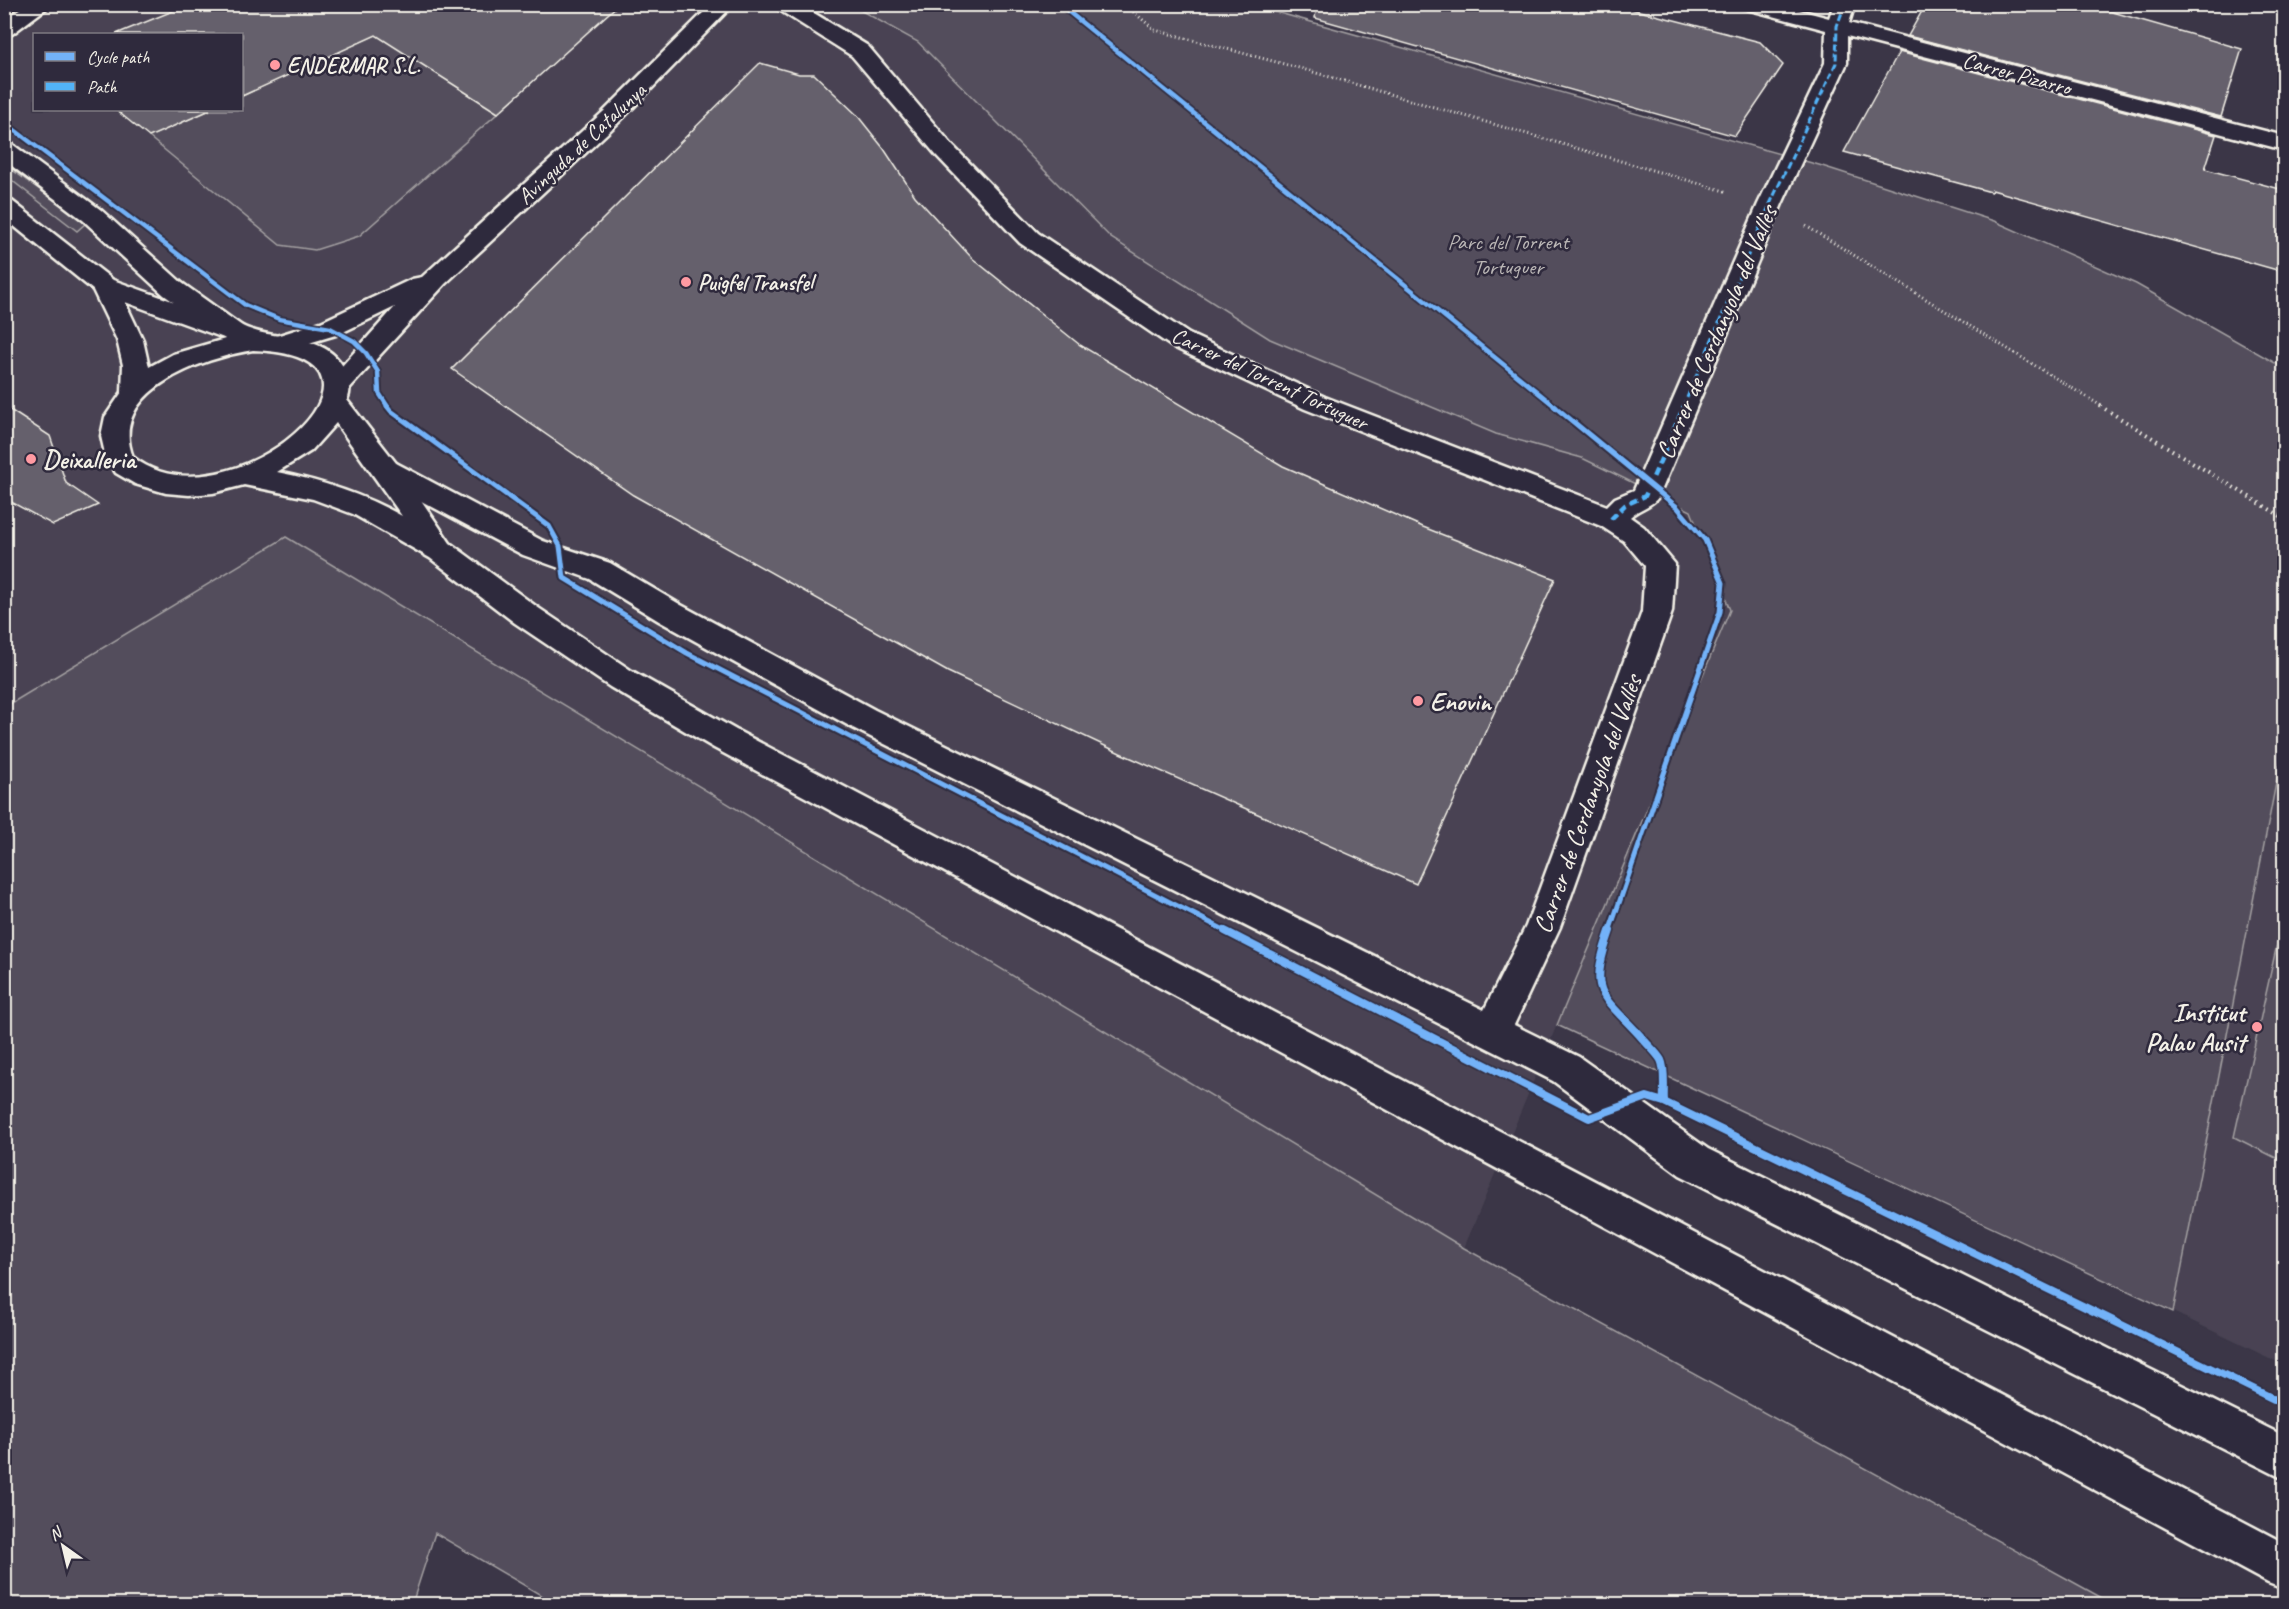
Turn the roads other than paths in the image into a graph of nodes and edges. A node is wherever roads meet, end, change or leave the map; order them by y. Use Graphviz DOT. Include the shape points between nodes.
graph roads {
  1 [pos="42,4"];
  2 [pos="724,4"];
  3 [pos="783,4"];
  4 [pos="1750,4"];
  5 [pos="1841,15"];
  6 [pos="4,29"];
  7 [pos="2284,143"];
  8 [pos="4,149"];
  9 [pos="4,206"];
  10 [pos="436,278"];
  11 [pos="104,286"];
  12 [pos="243,337"];
  13 [pos="282,342"];
  14 [pos="135,392"];
  15 [pos="336,394"];
  16 [pos="386,470"];
  17 [pos="241,475"];
  18 [pos="1611,519"];
  19 [pos="440,551"];
  20 [pos="1492,1032"];
  21 [pos="2284,1458"];
  22 [pos="2284,1567"];
  1 -- 6 [label="street"];
  2 -- 10 [label="street, Avinguda de Catalunya" via="611,117"];
  3 -- 18 [label="street, Carrer del Torrent Tortuguer" via="860,51 944,150 1029,238 1180,340 1315,403"];
  4 -- 5 [label="street, Carrer Pizarro"];
  5 -- 7 [label="street, Carrer Pizarro"];
  5 -- 18 [label="street, Carrer de Cerdanyola del Vallès" via="1836,63 1770,204 1645,496 1625,505"];
  8 -- 12 [label="street" via="92,215 173,289"];
  9 -- 11 [label="street"];
  10 -- 13 [label="street, Avinguda de Catalunya" via="330,328"];
  10 -- 15 [label="street, Avinguda de Catalunya"];
  11 -- 12 [label="street"];
  11 -- 14 [label="street" via="130,340 136,364"];
  12 -- 13 [label="street"];
  12 -- 14 [label="street" via="173,364"];
  13 -- 15 [label="street" via="321,356 331,366"];
  14 -- 17 [label="street" via="117,417 113,432 118,455 125,465 158,482 195,484"];
  15 -- 16 [label="street"];
  15 -- 17 [label="street" via="321,424 298,447"];
  16 -- 19 [label="street"];
  16 -- 20 [label="street" via="533,548 600,571 864,719"];
  17 -- 19 [label="street" via="318,490 363,507"];
  18 -- 20 [label="street, Carrer de Cerdanyola del Vallès" via="1634,534 1660,564 1658,612 1543,927"];
  19 -- 22 [label="street" via="621,679 725,739"];
  20 -- 21 [label="street" via="1566,1069 1694,1162"];
}
